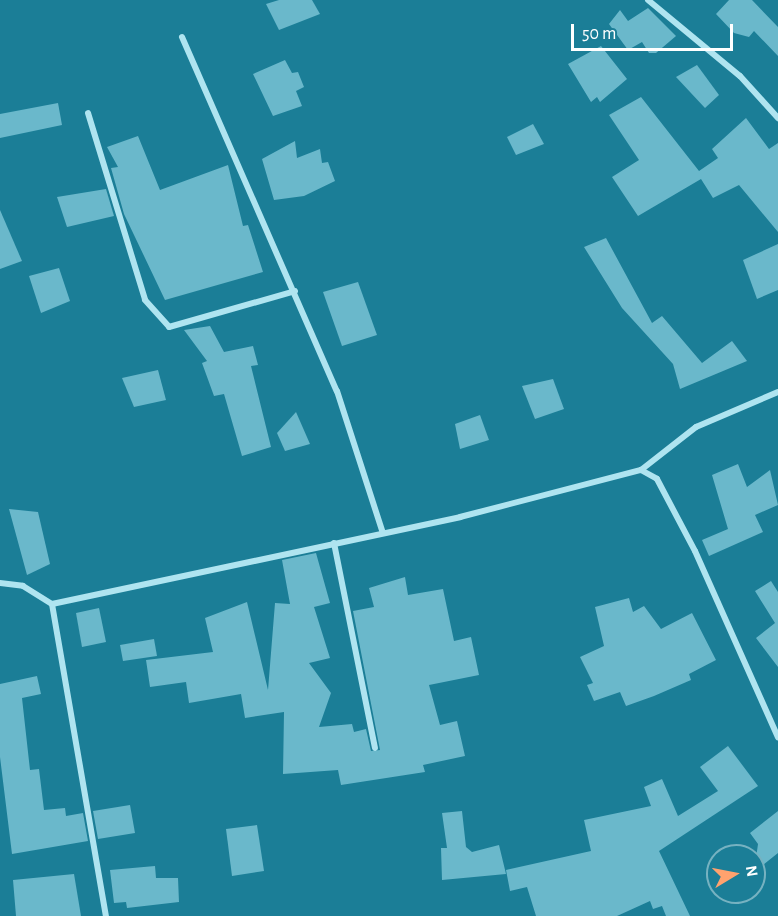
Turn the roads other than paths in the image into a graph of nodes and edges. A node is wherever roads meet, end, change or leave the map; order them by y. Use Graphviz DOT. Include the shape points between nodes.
graph roads {
  1 [pos="648,0"];
  2 [pos="182,37"];
  3 [pos="88,113"];
  4 [pos="778,118"];
  5 [pos="295,291"];
  6 [pos="778,392"];
  7 [pos="640,470"];
  8 [pos="383,533"];
  9 [pos="334,543"];
  10 [pos="0,583"];
  11 [pos="52,604"];
  12 [pos="778,737"];
  13 [pos="375,748"];
  14 [pos="106,916"];
  1 -- 4 [label="street" via="740,76"];
  2 -- 5 [label="street"];
  3 -- 5 [label="street" via="145,300 169,327"];
  5 -- 8 [label="street" via="337,391"];
  6 -- 7 [label="street" via="696,427"];
  7 -- 8 [label="street"];
  7 -- 12 [label="street" via="657,479 695,551"];
  8 -- 9 [label="street"];
  9 -- 11 [label="street"];
  9 -- 13 [label="street"];
  10 -- 11 [label="street" via="23,586"];
  11 -- 14 [label="street"];
}
